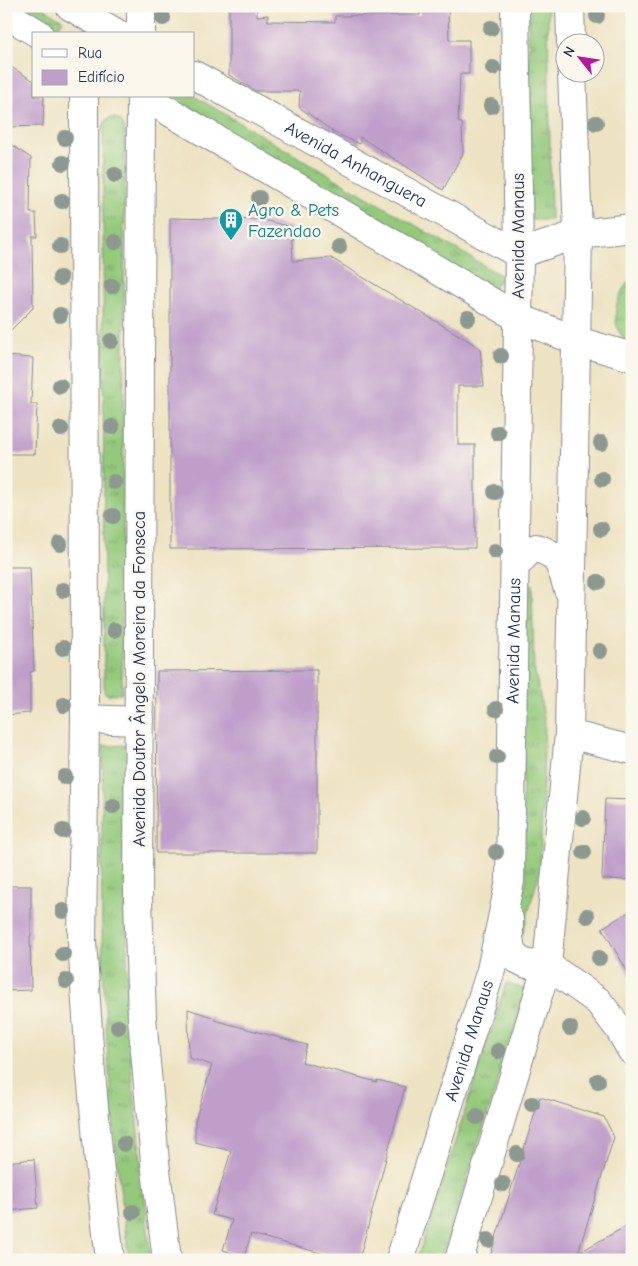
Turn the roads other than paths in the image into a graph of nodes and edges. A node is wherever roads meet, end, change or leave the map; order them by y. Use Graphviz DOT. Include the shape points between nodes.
graph roads {
  1 [pos="141,6"];
  2 [pos="515,6"];
  3 [pos="570,6"];
  4 [pos="6,14"];
  5 [pos="81,15"];
  6 [pos="36,32"];
  7 [pos="114,32"];
  8 [pos="141,32"];
  9 [pos="571,32"];
  10 [pos="195,76"];
  11 [pos="572,82"];
  12 [pos="84,98"];
  13 [pos="142,98"];
  14 [pos="145,98"];
  15 [pos="632,228"];
  16 [pos="578,234"];
  17 [pos="519,254"];
  18 [pos="517,317"];
  19 [pos="577,341"];
  20 [pos="632,357"];
  21 [pos="516,565"];
  22 [pos="571,600"];
  23 [pos="85,719"];
  24 [pos="139,721"];
  25 [pos="569,734"];
  26 [pos="632,750"];
  27 [pos="510,881"];
  28 [pos="547,965"];
  29 [pos="632,1051"];
  30 [pos="110,1260"];
  31 [pos="167,1260"];
  32 [pos="400,1260"];
  33 [pos="459,1260"];
  1 -- 8 [label="street"];
  2 -- 17 [label="street, Avenida Manaus"];
  3 -- 9 [label="street"];
  4 -- 6 [label="street"];
  5 -- 7 [label="street"];
  10 -- 17 [label="street, Avenida Anhanguera"];
  11 -- 16 [label="street"];
  12 -- 23 [label="street"];
  13 -- 24 [label="street, Avenida Doutor Ângelo Moreira da Fonseca"];
  14 -- 18 [label="street"];
  15 -- 16 [label="street"];
  16 -- 17 [label="street"];
  16 -- 19 [label="street"];
  17 -- 18 [label="street, Avenida Manaus"];
  18 -- 19 [label="street"];
  18 -- 21 [label="street, Avenida Manaus"];
  19 -- 20 [label="street"];
  19 -- 22 [label="street"];
  21 -- 22 [label="street" via="536,548 547,551 557,559 562,569"];
  21 -- 27 [label="street, Avenida Manaus"];
  22 -- 25 [label="street"];
  23 -- 24 [label="street"];
  23 -- 30 [label="street" via="82,941 90,1062"];
  24 -- 31 [label="street, Avenida Doutor Ângelo Moreira da Fonseca" via="138,899 142,1018"];
  25 -- 26 [label="street"];
  25 -- 28 [label="street"];
  27 -- 28 [label="street" via="508,937 511,951 527,964"];
  27 -- 32 [label="street, Avenida Manaus" via="491,970"];
  28 -- 29 [label="street" via="598,1001"];
  28 -- 33 [label="street"];
}
